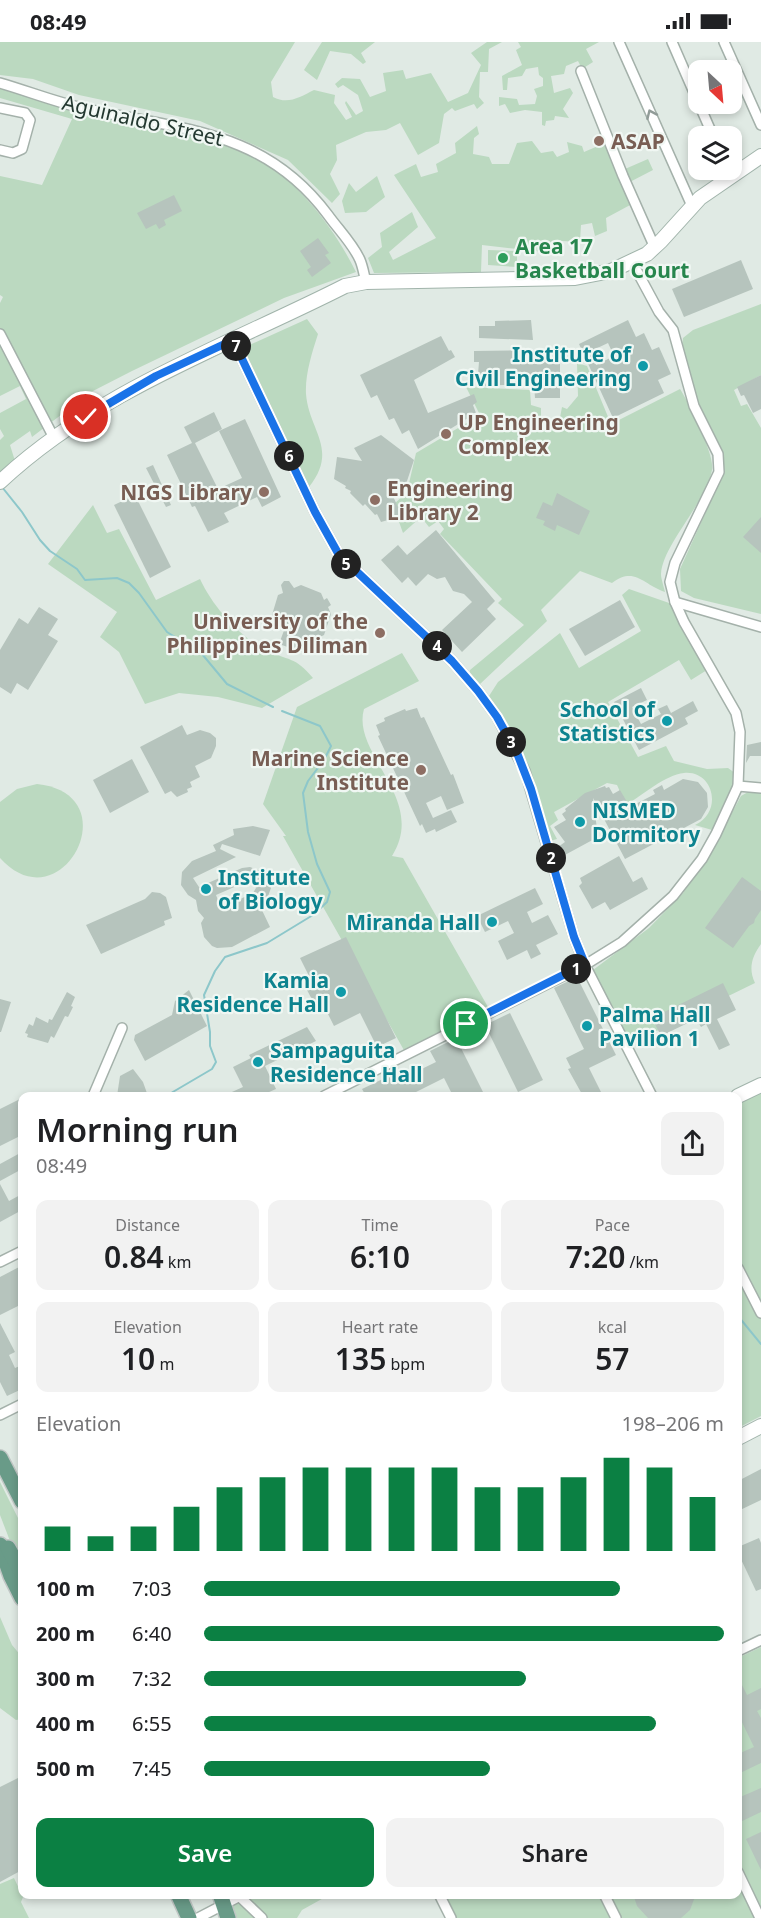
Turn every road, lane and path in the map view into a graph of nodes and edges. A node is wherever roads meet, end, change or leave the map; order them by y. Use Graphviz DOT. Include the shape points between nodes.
graph roads {
  1 [pos="619,42"];
  2 [pos="672,42"];
  3 [pos="724,42"];
  4 [pos="580,72"];
  5 [pos="0,83"];
  6 [pos="0,108"];
  7 [pos="761,125"];
  8 [pos="709,126"];
  9 [pos="0,150"];
  10 [pos="761,156"];
  11 [pos="742,166"];
  12 [pos="721,180"];
  13 [pos="692,206"];
  14 [pos="655,248"];
  15 [pos="632,262"];
  16 [pos="366,282"];
  17 [pos="0,334"];
  18 [pos="233,340"];
  19 [pos="54,438"];
  20 [pos="0,482"];
  21 [pos="675,602"];
  22 [pos="761,627"];
  23 [pos="738,786"];
  24 [pos="761,788"];
  25 [pos="585,964"];
  26 [pos="122,1028"];
  27 [pos="761,1085"];
  28 [pos="95,1092"];
  29 [pos="332,1092"];
  30 [pos="650,1092"];
  31 [pos="742,1094"];
  32 [pos="18,1253"];
  33 [pos="0,1262"];
  34 [pos="742,1276"];
  35 [pos="761,1313"];
  36 [pos="18,1406"];
  37 [pos="0,1415"];
  38 [pos="761,1426"];
  39 [pos="742,1436"];
  40 [pos="0,1458"];
  41 [pos="18,1493"];
  42 [pos="0,1535"];
  43 [pos="0,1545"];
  44 [pos="18,1566"];
  45 [pos="18,1589"];
  46 [pos="761,1640"];
  47 [pos="742,1650"];
  48 [pos="742,1880"];
  49 [pos="180,1899"];
  50 [pos="245,1899"];
  51 [pos="442,1899"];
  52 [pos="606,1899"];
  53 [pos="225,1906"];
  54 [pos="189,1918"];
  55 [pos="198,1918"];
  56 [pos="262,1918"];
  57 [pos="451,1918"];
  58 [pos="616,1918"];
  59 [pos="760,1918"];
  13 -- 1 [label="street, one-way"];
  2 -- 8 [label="street"];
  3 -- 7 [label="street"];
  4 -- 14 [label="street"];
  5 -- 16 [label="street, Aguinaldo Street" via="82,108 226,138 253,151 276,164 319,203 356,253"];
  6 -- 9 [label="street" via="27,114 30,120 22,150"];
  10 -- 11 [label="main road"];
  12 -- 13 [label="main road"];
  13 -- 14 [label="main road"];
  14 -- 15 [label="main road"];
  15 -- 16 [label="main road" via="575,278"];
  15 -- 21 [label="street" via="658,312 673,330 694,406 718,454 716,480 671,572"];
  16 -- 18 [label="main road" via="345,286"];
  17 -- 19 [label="street"];
  18 -- 19 [label="main road" via="129,390"];
  18 -- 25 [label="street" via="339,555 452,661 497,717 531,789"];
  19 -- 20 [label="main road"];
  21 -- 22 [label="street"];
  21 -- 23 [label="street" via="736,713 740,732"];
  23 -- 24 [label="street"];
  23 -- 25 [label="street" via="702,859 673,896 622,942"];
  25 -- 29 [label="street"];
  25 -- 30 [label="street"];
  26 -- 28 [label="street"];
  27 -- 31 [label="main road"];
  32 -- 33 [label="street"];
  34 -- 35 [label="street"];
  36 -- 37 [label="street"];
  38 -- 39 [label="main road"];
  40 -- 41 [label="main road"];
  42 -- 44 [label="main road"];
  43 -- 45 [label="main road"];
  46 -- 47 [label="street"];
  48 -- 59 [label="street"];
  49 -- 54 [label="main road"];
  50 -- 56 [label="street"];
  51 -- 57 [label="street"];
  52 -- 58 [label="street"];
  53 -- 55 [label="street"];
}
